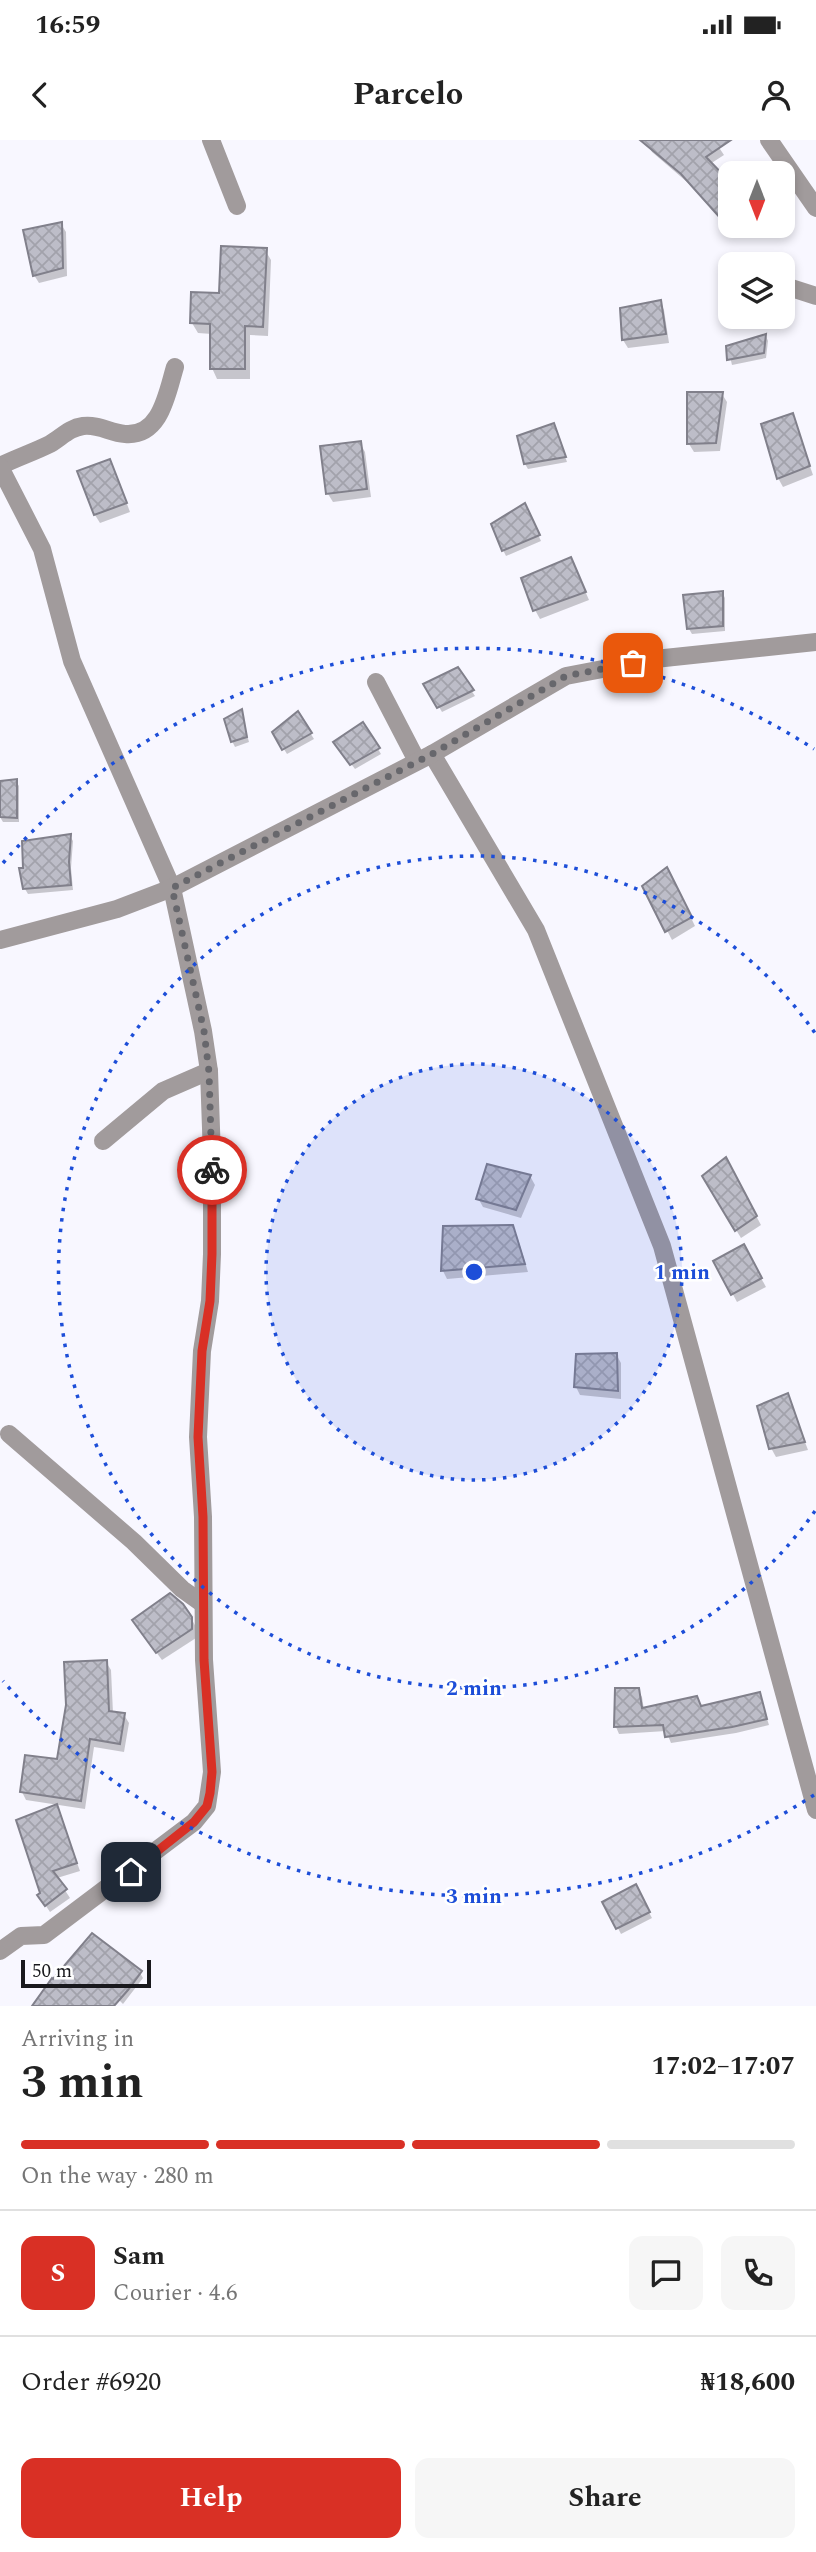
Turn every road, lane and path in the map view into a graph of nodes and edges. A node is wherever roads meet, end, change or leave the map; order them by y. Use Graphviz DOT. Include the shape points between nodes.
graph roads {
  1 [pos="211,140"];
  2 [pos="769,140"];
  3 [pos="237,206"];
  4 [pos="816,208"];
  5 [pos="795,289"];
  6 [pos="816,296"];
  7 [pos="175,367"];
  8 [pos="0,467"];
  9 [pos="816,642"];
  10 [pos="376,682"];
  11 [pos="425,757"];
  12 [pos="172,888"];
  13 [pos="0,940"];
  14 [pos="209,1072"];
  15 [pos="103,1141"];
  16 [pos="9,1434"];
  17 [pos="204,1604"];
  18 [pos="816,1810"];
  19 [pos="0,1951"];
  1 -- 3 [label="street"];
  2 -- 4 [label="street"];
  5 -- 6 [label="street"];
  7 -- 8 [label="street" via="155,423 141,432 126,434 98,426 69,429 50,444"];
  8 -- 12 [label="street" via="42,549 72,661"];
  9 -- 11 [label="street" via="655,659 566,676"];
  10 -- 11 [label="street"];
  11 -- 12 [label="street"];
  11 -- 18 [label="street" via="536,930 662,1246"];
  12 -- 13 [label="street" via="117,909"];
  12 -- 14 [label="street"];
  14 -- 15 [label="street" via="163,1091"];
  14 -- 17 [label="street" via="212,1254 198,1405"];
  16 -- 17 [label="street"];
  17 -- 19 [label="street" via="212,1772 207,1806 194,1822 44,1935 21,1936"];
}
